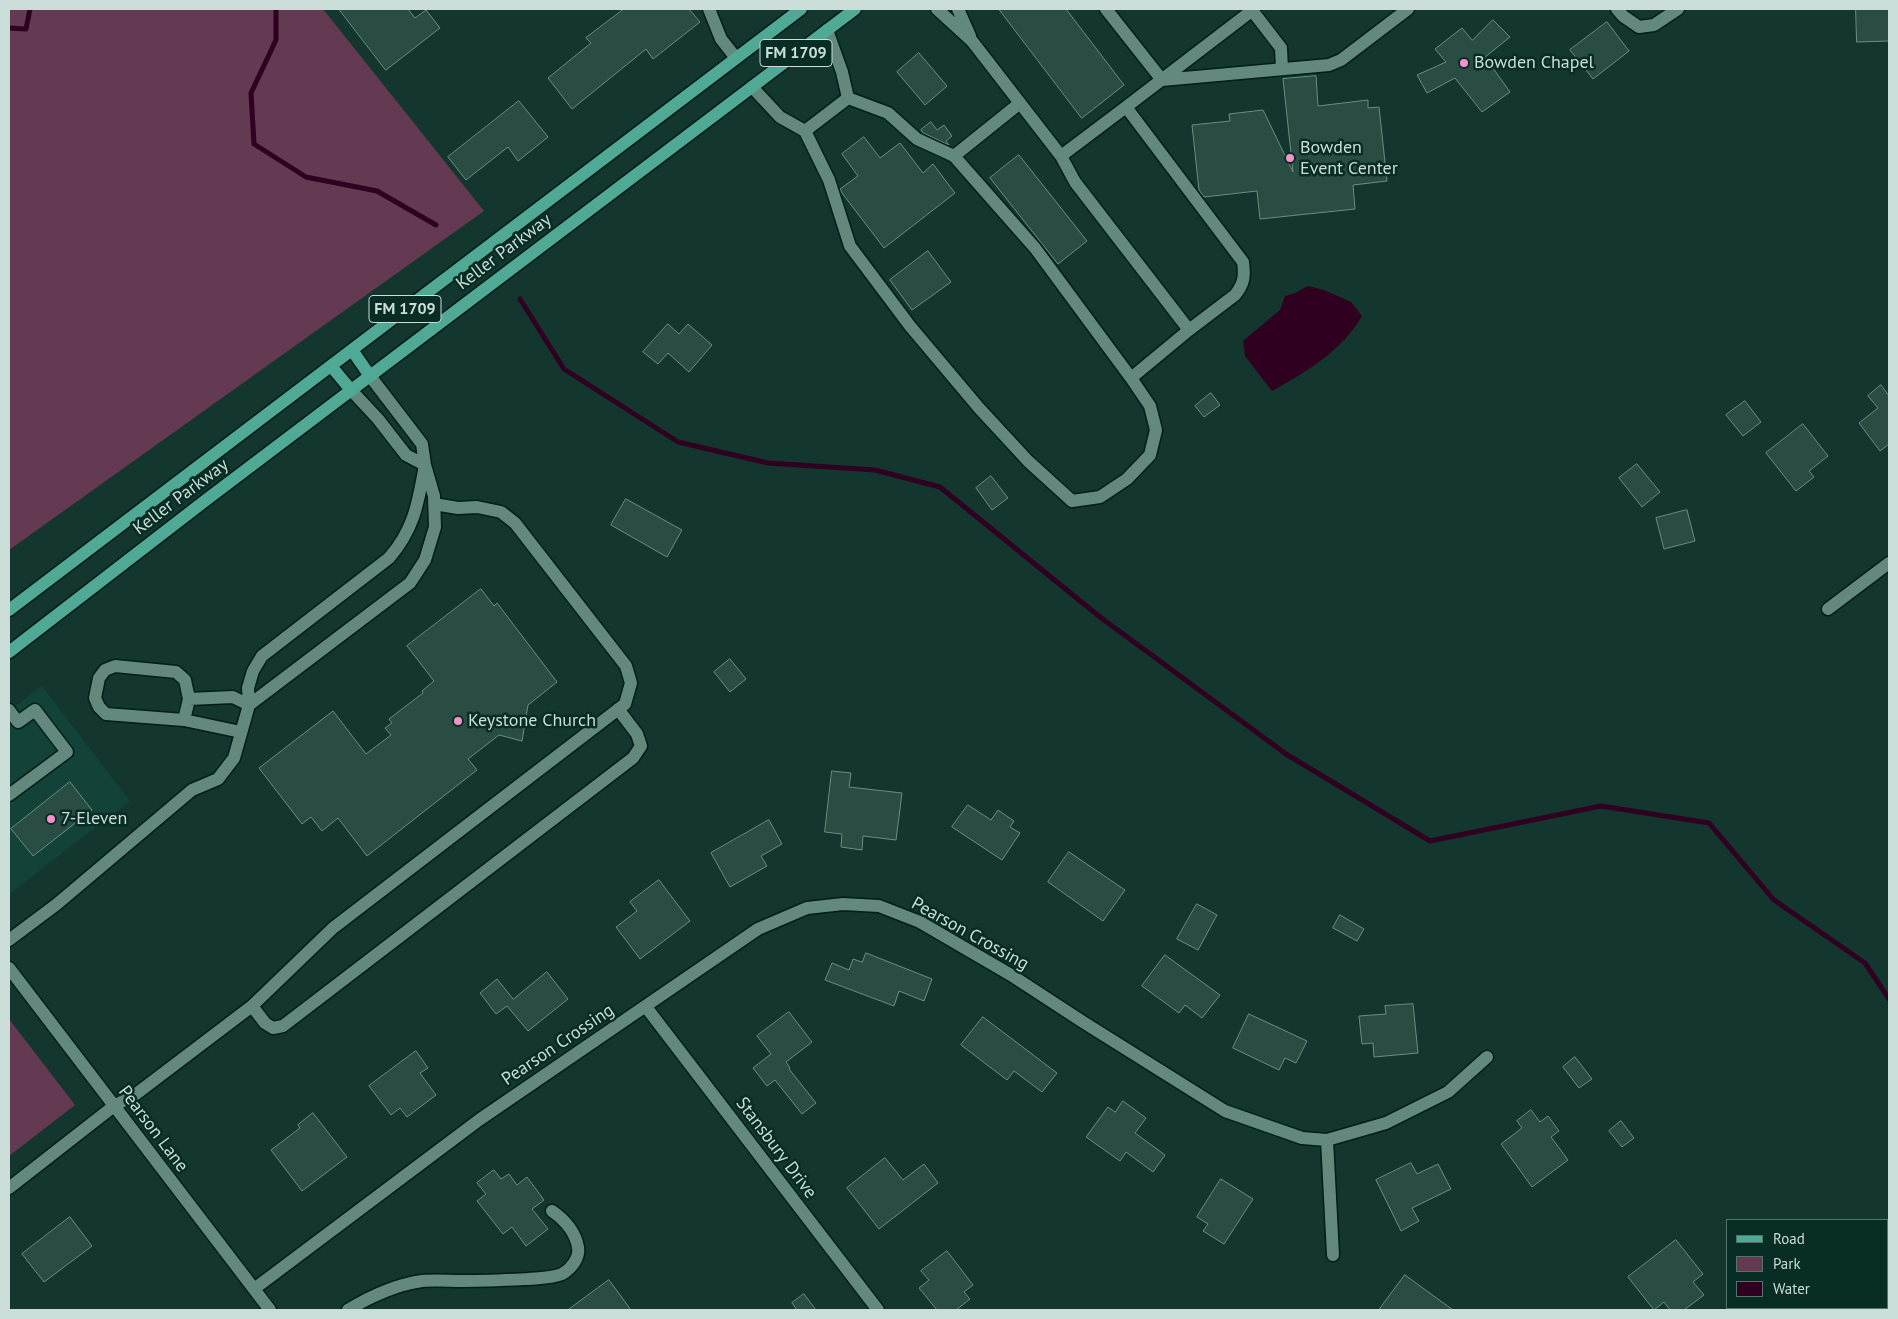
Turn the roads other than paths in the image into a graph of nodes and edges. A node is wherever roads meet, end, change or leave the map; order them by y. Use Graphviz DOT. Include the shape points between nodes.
graph roads {
  1 [pos="709,9"];
  2 [pos="801,9"];
  3 [pos="855,9"];
  4 [pos="937,9"];
  5 [pos="958,9"];
  6 [pos="1106,9"];
  7 [pos="1252,9"];
  8 [pos="1408,9"];
  9 [pos="1618,9"];
  10 [pos="1678,9"];
  11 [pos="827,30"];
  12 [pos="972,41"];
  13 [pos="736,58"];
  14 [pos="1282,69"];
  15 [pos="1162,80"];
  16 [pos="752,87"];
  17 [pos="848,98"];
  18 [pos="1020,102"];
  19 [pos="1126,107"];
  20 [pos="805,131"];
  21 [pos="954,156"];
  22 [pos="1061,156"];
  23 [pos="1189,330"];
  24 [pos="352,350"];
  25 [pos="331,366"];
  26 [pos="370,376"];
  27 [pos="1131,378"];
  28 [pos="351,390"];
  29 [pos="425,465"];
  30 [pos="434,504"];
  31 [pos="1889,563"];
  32 [pos="1828,609"];
  33 [pos="9,610"];
  34 [pos="9,652"];
  35 [pos="189,699"];
  36 [pos="249,705"];
  37 [pos="618,709"];
  38 [pos="9,710"];
  39 [pos="184,720"];
  40 [pos="14,726"];
  41 [pos="241,732"];
  42 [pos="9,795"];
  43 [pos="9,940"];
  44 [pos="9,968"];
  45 [pos="252,1006"];
  46 [pos="646,1007"];
  47 [pos="1487,1057"];
  48 [pos="114,1106"];
  49 [pos="1327,1140"];
  50 [pos="9,1188"];
  51 [pos="552,1211"];
  52 [pos="1333,1255"];
  53 [pos="254,1289"];
  54 [pos="270,1310"];
  55 [pos="348,1310"];
  56 [pos="878,1310"];
  1 -- 13 [label="street" via="721,39"];
  2 -- 13 [label="main road, Keller Parkway / FM 1709"];
  3 -- 11 [label="main road, Keller Parkway / FM 1709"];
  4 -- 12 [label="street"];
  5 -- 12 [label="street"];
  6 -- 15 [label="street"];
  7 -- 14 [label="street" via="1281,48"];
  7 -- 15 [label="street"];
  8 -- 14 [label="street" via="1341,60 1329,65"];
  9 -- 10 [label="street" via="1639,27 1654,25"];
  11 -- 16 [label="main road, Keller Parkway / FM 1709"];
  11 -- 17 [label="street"];
  12 -- 18 [label="street"];
  13 -- 24 [label="main road, Keller Parkway / FM 1709"];
  14 -- 15 [label="street"];
  15 -- 19 [label="street"];
  16 -- 20 [label="street" via="780,118"];
  16 -- 26 [label="main road, Keller Parkway / FM 1709"];
  17 -- 20 [label="street"];
  17 -- 21 [label="street" via="888,113 917,139"];
  18 -- 21 [label="street"];
  18 -- 22 [label="street"];
  19 -- 22 [label="street"];
  19 -- 23 [label="street" via="1243,262 1244,281 1235,295"];
  20 -- 27 [label="street" via="829,180 850,246 910,326 979,408 1028,461 1072,501 1100,497 1127,479 1150,455 1156,430 1150,406"];
  21 -- 27 [label="street" via="1034,248"];
  22 -- 23 [label="street" via="1075,182"];
  23 -- 27 [label="street"];
  24 -- 25 [label="main road, Keller Parkway / FM 1709"];
  24 -- 26 [label="main road"];
  25 -- 28 [label="main road"];
  25 -- 33 [label="main road, Keller Parkway / FM 1709"];
  26 -- 28 [label="main road, Keller Parkway / FM 1709"];
  26 -- 29 [label="street" via="422,444"];
  28 -- 29 [label="street" via="406,455"];
  28 -- 34 [label="main road, Keller Parkway / FM 1709"];
  29 -- 30 [label="street"];
  29 -- 36 [label="street" via="417,509 402,543 389,558 262,656 252,671"];
  30 -- 36 [label="street" via="435,527 425,560 410,583"];
  30 -- 37 [label="street" via="501,512 514,523 626,666 630,683 625,704"];
  31 -- 32 [label="street"];
  35 -- 36 [label="street" via="234,697"];
  35 -- 39 [label="street"];
  35 -- 39 [label="street" via="185,680 176,672 115,666 98,678 95,698 106,714"];
  36 -- 41 [label="street"];
  37 -- 45 [label="street" via="333,928"];
  37 -- 45 [label="street" via="637,734 640,746 633,758 283,1026 273,1028 265,1023"];
  38 -- 40 [label="street"];
  39 -- 41 [label="street"];
  40 -- 42 [label="street" via="35,710 67,752"];
  41 -- 43 [label="street" via="234,758 218,779 192,790 57,904"];
  44 -- 48 [label="street, Pearson Lane"];
  45 -- 48 [label="street" via="136,1094"];
  46 -- 49 [label="street, Pearson Crossing" via="758,929 784,917 806,908 843,904 879,906 920,922 1011,975 1225,1112 1302,1138"];
  46 -- 53 [label="street, Pearson Crossing" via="479,1120"];
  46 -- 56 [label="street, Stansbury Drive"];
  47 -- 49 [label="street, Pearson Crossing" via="1448,1092 1386,1123"];
  48 -- 50 [label="street"];
  48 -- 53 [label="street, Pearson Lane"];
  49 -- 52 [label="street"];
  51 -- 55 [label="street" via="570,1227 579,1252 573,1265 561,1274 496,1281 422,1281 396,1286"];
  53 -- 54 [label="street, Pearson Lane"];
}
